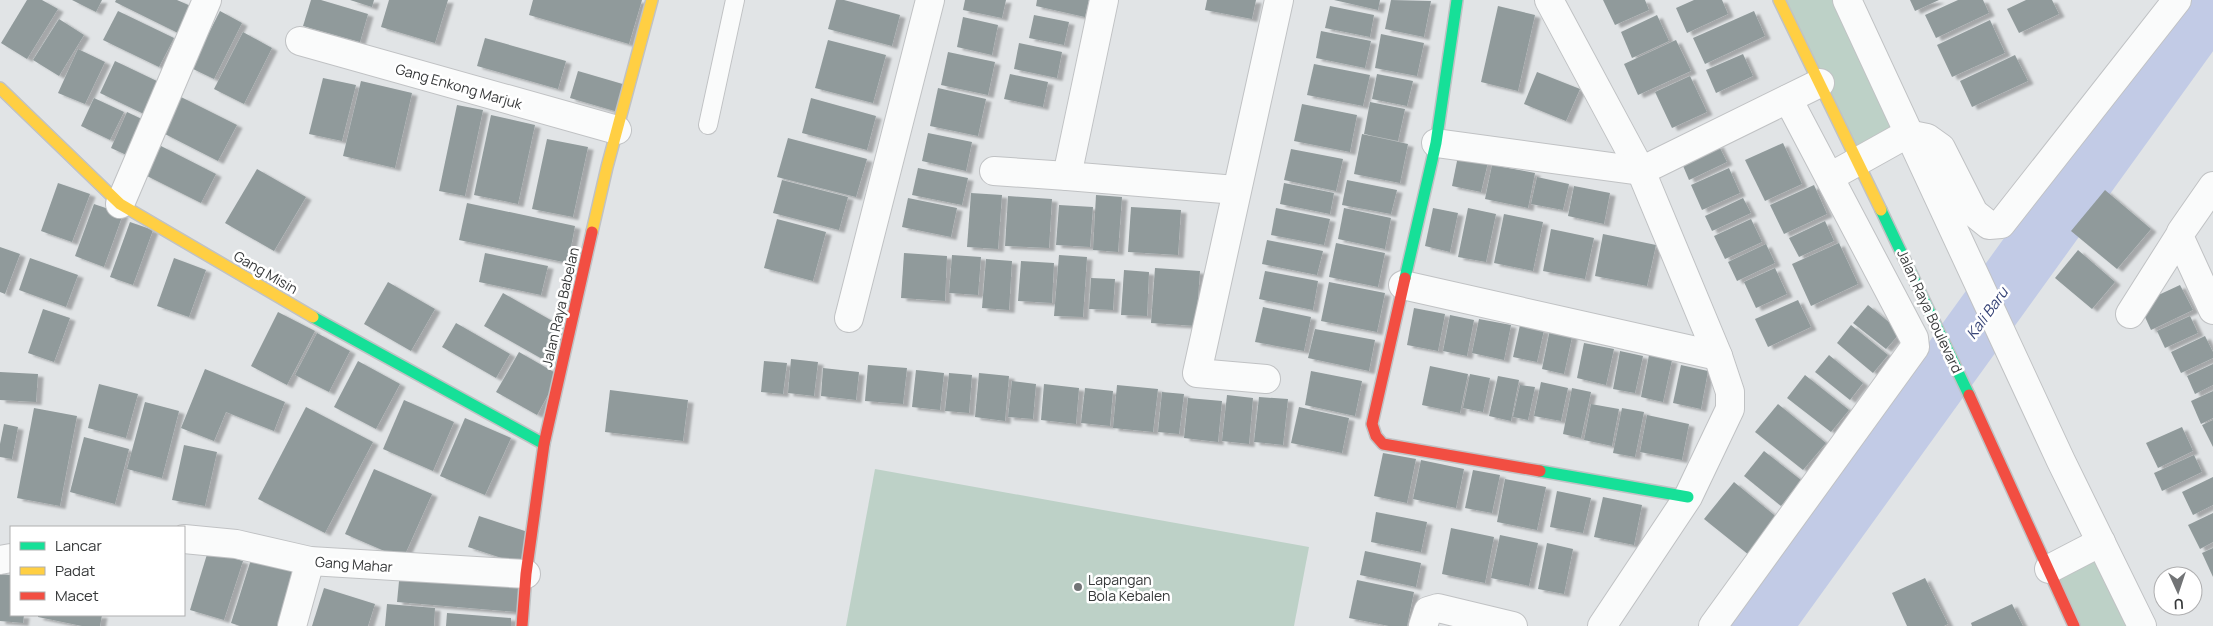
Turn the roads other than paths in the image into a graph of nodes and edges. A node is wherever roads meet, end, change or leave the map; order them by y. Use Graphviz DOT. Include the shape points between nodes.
graph roads {
  1 [pos="207,0"];
  2 [pos="652,0"];
  3 [pos="736,0"];
  4 [pos="930,0"];
  5 [pos="1104,0"];
  6 [pos="1279,0"];
  7 [pos="1457,0"];
  8 [pos="1549,0"];
  9 [pos="1779,0"];
  10 [pos="1847,0"];
  11 [pos="2177,0"];
  12 [pos="300,41"];
  13 [pos="1820,83"];
  14 [pos="1,91"];
  15 [pos="1788,99"];
  16 [pos="708,125"];
  17 [pos="617,130"];
  18 [pos="1907,134"];
  19 [pos="1436,143"];
  20 [pos="1858,160"];
  21 [pos="994,171"];
  22 [pos="1641,171"];
  23 [pos="1067,176"];
  24 [pos="1829,178"];
  25 [pos="2213,186"];
  26 [pos="1236,190"];
  27 [pos="120,204"];
  28 [pos="2180,235"];
  29 [pos="1403,285"];
  30 [pos="2213,310"];
  31 [pos="2130,314"];
  32 [pos="848,318"];
  33 [pos="1718,356"];
  34 [pos="1266,379"];
  35 [pos="544,444"];
  36 [pos="1688,497"];
  37 [pos="185,539"];
  38 [pos="2101,542"];
  39 [pos="310,561"];
  40 [pos="2049,569"];
  41 [pos="526,574"];
  42 [pos="292,626"];
  43 [pos="522,626"];
  44 [pos="1423,626"];
  45 [pos="1513,626"];
  46 [pos="1602,626"];
  47 [pos="1712,626"];
  48 [pos="2074,626"];
  49 [pos="2142,626"];
  1 -- 27 [label="street"];
  2 -- 17 [label="street, Jalan Raya Babelan"];
  3 -- 16 [label="lane"];
  4 -- 32 [label="street"];
  5 -- 23 [label="street"];
  6 -- 26 [label="street"];
  7 -- 19 [label="street"];
  8 -- 22 [label="street"];
  9 -- 13 [label="street, Jalan Raya Boulevard"];
  10 -- 18 [label="street"];
  11 -- 18 [label="street" via="2001,224 1989,225 1974,212 1941,148 1926,138"];
  12 -- 17 [label="street, Gang Enkong Marjuk"];
  13 -- 15 [label="street"];
  13 -- 20 [label="street, Jalan Raya Boulevard"];
  14 -- 27 [label="street, Gang Misin"];
  15 -- 22 [label="street"];
  15 -- 24 [label="street"];
  17 -- 35 [label="street, Jalan Raya Babelan"];
  18 -- 20 [label="street"];
  18 -- 38 [label="street"];
  19 -- 22 [label="street"];
  19 -- 29 [label="street"];
  20 -- 24 [label="street"];
  20 -- 40 [label="street, Jalan Raya Boulevard"];
  21 -- 23 [label="street"];
  22 -- 33 [label="street"];
  23 -- 26 [label="street"];
  24 -- 47 [label="street" via="1914,338 1915,348"];
  25 -- 28 [label="street"];
  26 -- 34 [label="street" via="1197,373"];
  27 -- 35 [label="street, Gang Misin" via="344,334"];
  28 -- 30 [label="street"];
  28 -- 31 [label="street"];
  29 -- 33 [label="street"];
  29 -- 36 [label="street" via="1372,424 1383,444"];
  33 -- 36 [label="street" via="1729,386 1730,409"];
  35 -- 41 [label="street, Jalan Raya Babelan"];
  36 -- 46 [label="street"];
  37 -- 39 [label="street, Gang Mahar" via="236,544"];
  38 -- 40 [label="street"];
  38 -- 49 [label="street"];
  39 -- 41 [label="street, Gang Mahar"];
  39 -- 42 [label="street"];
  40 -- 48 [label="street, Jalan Raya Boulevard"];
  41 -- 43 [label="street, Jalan Raya Babelan"];
  44 -- 45 [label="street" via="1428,611 1438,608"];
}
